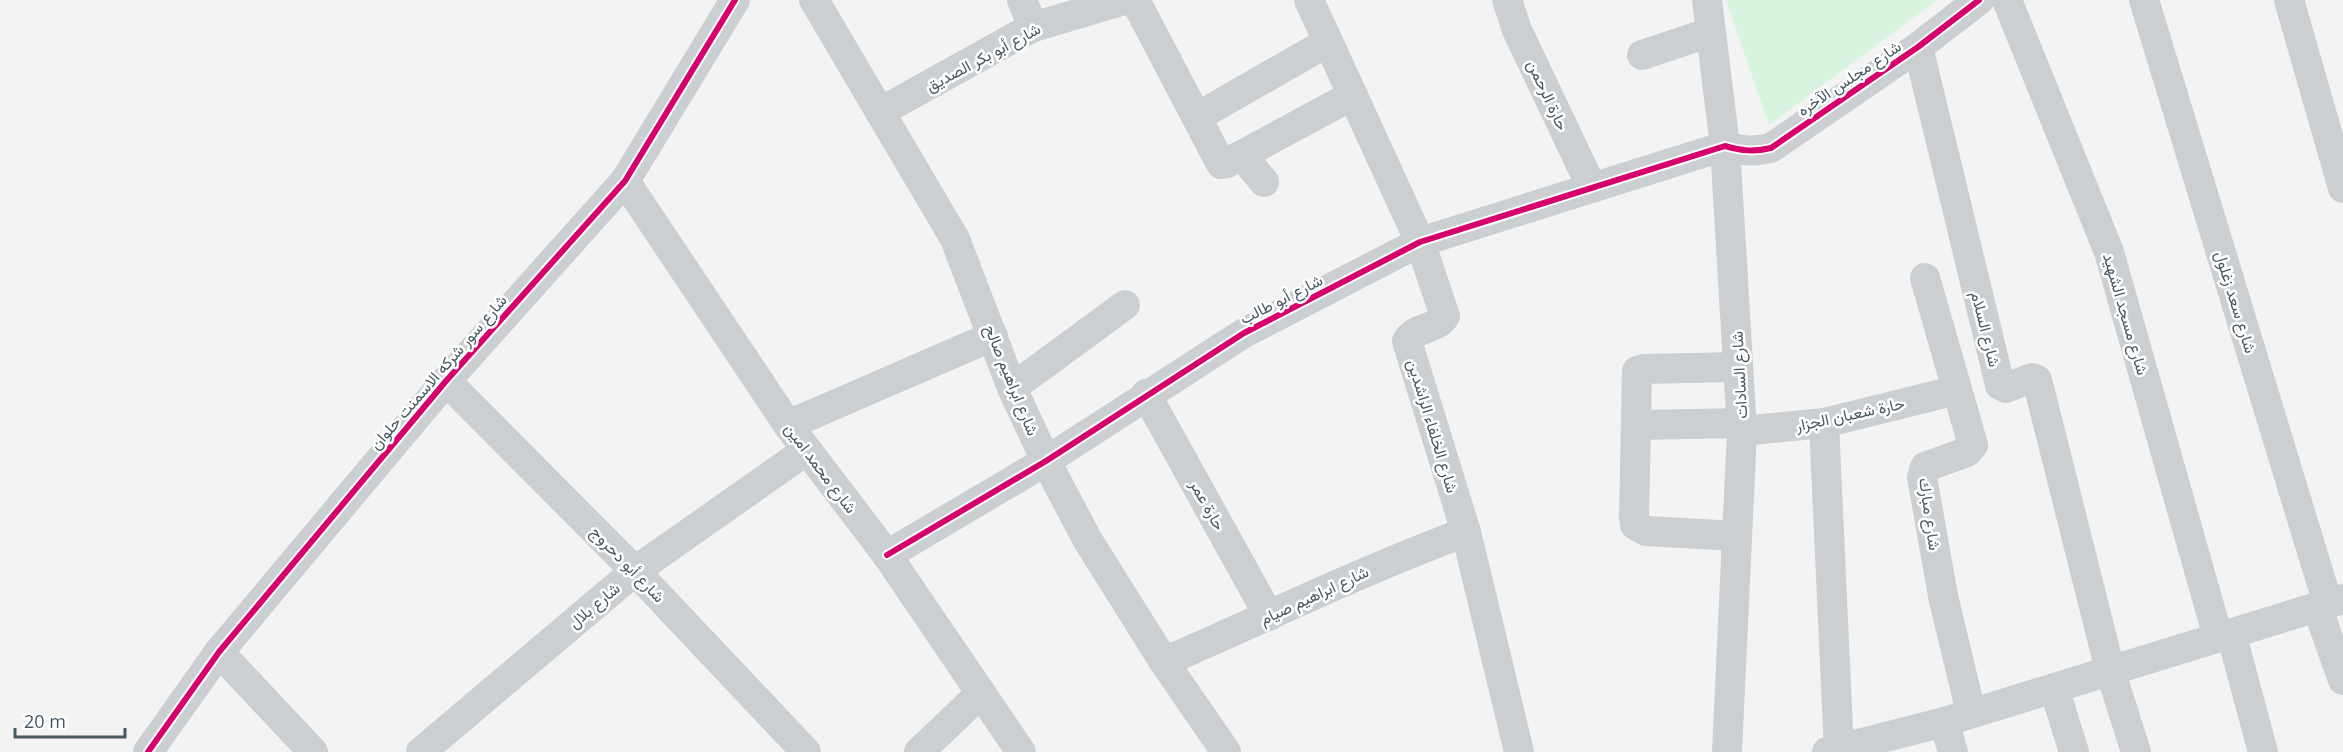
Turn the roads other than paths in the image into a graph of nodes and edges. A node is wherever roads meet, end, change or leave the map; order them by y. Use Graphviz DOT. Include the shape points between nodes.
graph roads {
  1 [pos="735,0"];
  2 [pos="814,0"];
  3 [pos="1124,0"];
  4 [pos="1135,0"];
  5 [pos="1309,0"];
  6 [pos="1507,0"];
  7 [pos="1707,0"];
  8 [pos="1979,0"];
  9 [pos="2007,0"];
  10 [pos="2144,0"];
  11 [pos="2289,0"];
  12 [pos="1028,14"];
  13 [pos="1711,32"];
  14 [pos="1328,42"];
  15 [pos="1918,47"];
  16 [pos="1642,55"];
  17 [pos="1353,94"];
  18 [pos="880,112"];
  19 [pos="1197,117"];
  20 [pos="1725,146"];
  21 [pos="1242,155"];
  22 [pos="625,181"];
  23 [pos="1264,182"];
  24 [pos="1592,188"];
  25 [pos="2343,188"];
  26 [pos="1420,242"];
  27 [pos="1926,278"];
  28 [pos="1125,305"];
  29 [pos="993,336"];
  30 [pos="1738,367"];
  31 [pos="446,381"];
  32 [pos="1012,388"];
  33 [pos="1957,390"];
  34 [pos="1146,394"];
  35 [pos="1824,423"];
  36 [pos="788,425"];
  37 [pos="1636,425"];
  38 [pos="1742,427"];
  39 [pos="807,450"];
  40 [pos="1046,461"];
  41 [pos="1466,532"];
  42 [pos="1737,536"];
  43 [pos="887,555"];
  44 [pos="635,571"];
  45 [pos="2329,603"];
  46 [pos="1269,616"];
  47 [pos="2225,635"];
  48 [pos="219,652"];
  49 [pos="1164,662"];
  50 [pos="2110,670"];
  51 [pos="2343,680"];
  52 [pos="2054,688"];
  53 [pos="981,693"];
  54 [pos="1957,717"];
  55 [pos="800,750"];
  56 [pos="1835,751"];
  57 [pos="148,752"];
  58 [pos="313,752"];
  59 [pos="421,752"];
  60 [pos="919,752"];
  61 [pos="1021,752"];
  62 [pos="1226,752"];
  63 [pos="1519,752"];
  64 [pos="1727,752"];
  65 [pos="1953,752"];
  66 [pos="2074,752"];
  67 [pos="2136,752"];
  68 [pos="2263,752"];
  1 -- 22 [label="street, شارع سور شركه الاسمنت حلوان"];
  2 -- 18 [label="street, شارع ابراهيم صالح"];
  3 -- 12 [label="street, شارع أبو بكر الصديق"];
  4 -- 19 [label="street"];
  5 -- 14 [label="street, شارع الخلفاء الراشدين"];
  6 -- 24 [label="street, حارة الرحمن" via="1517,30"];
  7 -- 13 [label="street, شارع السادات"];
  8 -- 15 [label="street, شارع مجلس الآخره"];
  9 -- 47 [label="street, شارع مسجد الشهيد" via="2109,252"];
  10 -- 45 [label="street, شارع سعد زغلول"];
  11 -- 25 [label="street"];
  12 -- 18 [label="street, شارع أبو بكر الصديق"];
  13 -- 16 [label="street"];
  13 -- 20 [label="street, شارع السادات"];
  14 -- 17 [label="street, شارع الخلفاء الراشدين"];
  14 -- 19 [label="street"];
  15 -- 20 [label="street, شارع مجلس الآخره" via="1771,148 1748,151"];
  15 -- 50 [label="street, شارع السلام" via="2000,385 2006,388 2032,378 2037,381"];
  17 -- 21 [label="street"];
  17 -- 26 [label="street, شارع الخلفاء الراشدين"];
  18 -- 29 [label="street, شارع ابراهيم صالح" via="955,239"];
  19 -- 21 [label="street" via="1221,164"];
  20 -- 24 [label="street, شارع أبو طالب"];
  20 -- 30 [label="street, شارع السادات"];
  21 -- 23 [label="street"];
  22 -- 31 [label="street, شارع سور شركه الاسمنت حلوان"];
  22 -- 36 [label="street, شارع محمد امين"];
  24 -- 26 [label="street, شارع أبو طالب"];
  26 -- 34 [label="street, شارع أبو طالب" via="1245,333"];
  26 -- 41 [label="street, شارع الخلفاء الراشدين" via="1445,316 1407,340"];
  27 -- 33 [label="street, شارع مبارك"];
  28 -- 32 [label="street"];
  29 -- 32 [label="street, شارع ابراهيم صالح"];
  29 -- 36 [label="street"];
  30 -- 37 [label="street" via="1639,369"];
  30 -- 38 [label="street, شارع السادات"];
  31 -- 44 [label="street, شارع أبو دحروج"];
  31 -- 48 [label="street, شارع سور شركه الاسمنت حلوان"];
  32 -- 40 [label="street, شارع ابراهيم صالح"];
  33 -- 35 [label="street, حارة شعبان الجزار"];
  33 -- 54 [label="street, شارع مبارك" via="1973,445 1967,452 1925,467 1922,477 1943,596"];
  34 -- 40 [label="street, شارع أبو طالب"];
  34 -- 46 [label="street, حارة عمر"];
  35 -- 38 [label="street, حارة شعبان الجزار"];
  35 -- 56 [label="street"];
  36 -- 39 [label="street, شارع محمد امين"];
  37 -- 38 [label="street, حارة شعبان الجزار"];
  37 -- 42 [label="street" via="1635,525 1646,531"];
  38 -- 42 [label="street, شارع السادات"];
  39 -- 43 [label="street, شارع محمد امين"];
  39 -- 44 [label="street, شارع بلال"];
  40 -- 43 [label="street, شارع أبو طالب"];
  40 -- 49 [label="street, شارع ابراهيم صالح" via="1087,539"];
  41 -- 46 [label="street, شارع ابراهيم صيام" via="1366,571"];
  41 -- 63 [label="street, شارع الخلفاء الراشدين"];
  42 -- 64 [label="street, شارع السادات"];
  43 -- 53 [label="street, شارع محمد امين"];
  44 -- 55 [label="street, شارع أبو دحروج"];
  44 -- 59 [label="street, شارع بلال"];
  45 -- 47 [label="street"];
  45 -- 51 [label="street, شارع سعد زغلول"];
  46 -- 49 [label="street, شارع ابراهيم صيام"];
  47 -- 50 [label="street"];
  47 -- 68 [label="street, شارع مسجد الشهيد"];
  48 -- 57 [label="street, شارع سور شركه الاسمنت حلوان"];
  48 -- 58 [label="street"];
  49 -- 62 [label="street, شارع ابراهيم صالح"];
  50 -- 52 [label="street"];
  50 -- 67 [label="street"];
  52 -- 54 [label="street"];
  52 -- 66 [label="street"];
  53 -- 60 [label="street"];
  53 -- 61 [label="street, شارع محمد امين"];
  54 -- 56 [label="street"];
  54 -- 65 [label="street"];
}
